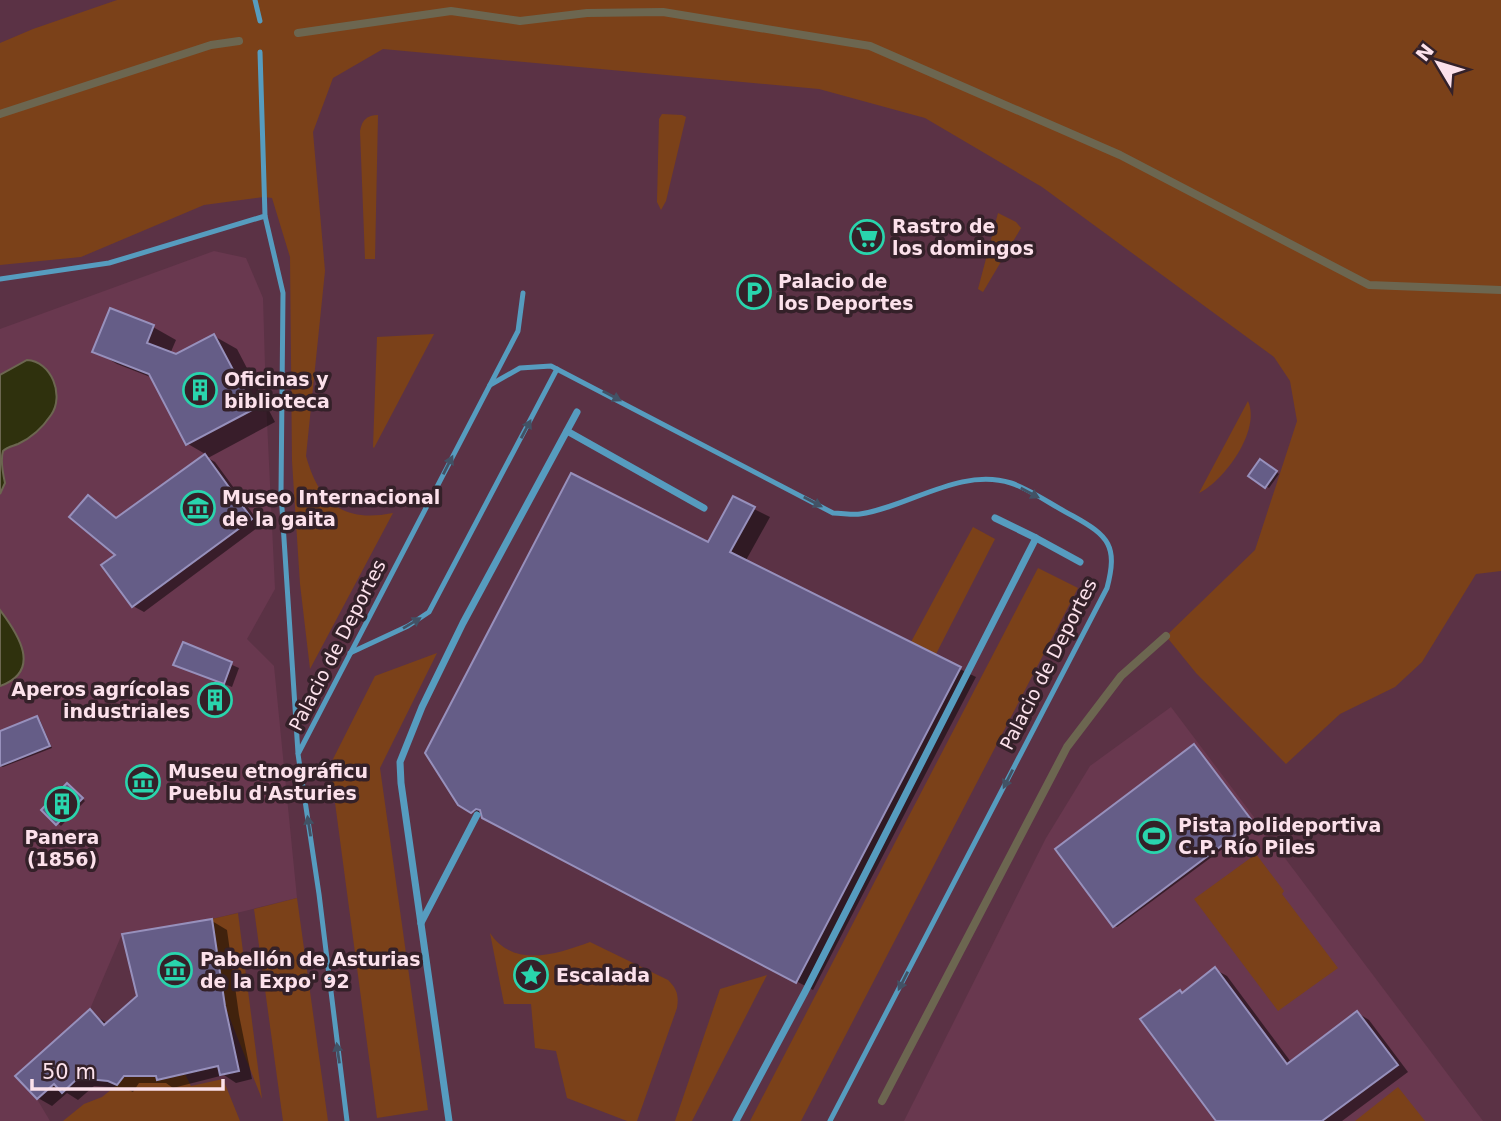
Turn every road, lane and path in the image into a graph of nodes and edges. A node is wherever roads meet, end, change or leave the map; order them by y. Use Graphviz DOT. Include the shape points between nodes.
graph roads {
  1 [pos="255,0"];
  2 [pos="260,21"];
  3 [pos="260,52"];
  4 [pos="264,216"];
  5 [pos="0,279"];
  6 [pos="523,293"];
  7 [pos="557,369"];
  8 [pos="490,385"];
  9 [pos="577,412"];
  10 [pos="566,431"];
  11 [pos="704,508"];
  12 [pos="995,518"];
  13 [pos="1036,538"];
  14 [pos="1080,562"];
  15 [pos="351,653"];
  16 [pos="298,754"];
  17 [pos="477,815"];
  18 [pos="421,923"];
  19 [pos="347,1121"];
  20 [pos="449,1121"];
  21 [pos="736,1121"];
  22 [pos="830,1121"];
  1 -- 2 [label="lane"];
  3 -- 4 [label="lane"];
  4 -- 5 [label="lane" via="109,263"];
  4 -- 16 [label="lane" via="283,293 281,493"];
  6 -- 8 [label="lane, Palacio de Deportes" via="517,331"];
  7 -- 8 [label="lane, Palacio de Deportes" via="520,368"];
  15 -- 7 [label="lane, one-way" via="429,612"];
  7 -- 22 [label="lane, Palacio de Deportes, one-way" via="833,513 859,514 986,479 1012,484 1099,530 1109,546 1113,566 1107,588"];
  15 -- 8 [label="lane, Palacio de Deportes, one-way"];
  9 -- 10 [label="street"];
  10 -- 11 [label="street"];
  10 -- 18 [label="street" via="463,623 400,762"];
  12 -- 13 [label="street"];
  13 -- 14 [label="street"];
  13 -- 21 [label="street"];
  15 -- 16 [label="lane, Palacio de Deportes"];
  19 -- 16 [label="lane, Palacio de Deportes, one-way"];
  17 -- 18 [label="street"];
  18 -- 20 [label="street"];
}
